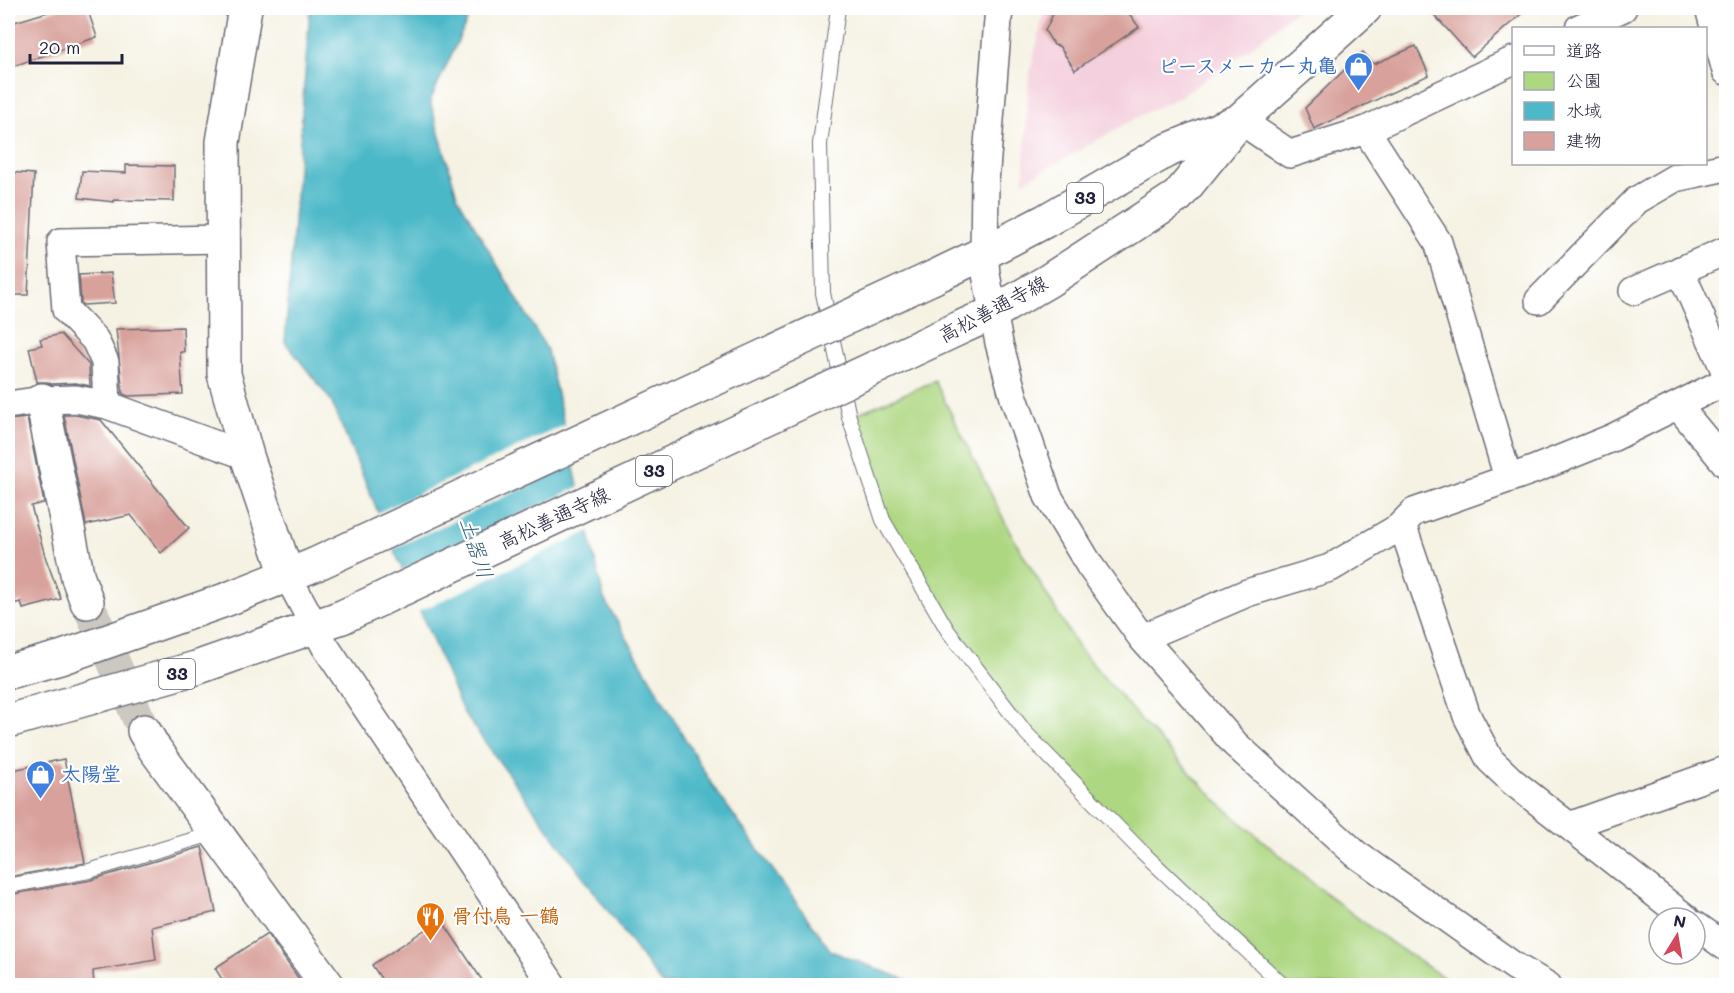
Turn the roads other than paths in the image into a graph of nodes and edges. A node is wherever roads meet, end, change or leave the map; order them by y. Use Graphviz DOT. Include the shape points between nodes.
graph roads {
  1 [pos="245,8"];
  2 [pos="838,8"];
  3 [pos="999,8"];
  4 [pos="1365,8"];
  5 [pos="1623,8"];
  6 [pos="1709,8"];
  7 [pos="1581,27"];
  8 [pos="1512,61"];
  9 [pos="1726,71"];
  10 [pos="1240,120"];
  11 [pos="1366,130"];
  12 [pos="1726,167"];
  13 [pos="224,240"];
  14 [pos="1725,251"];
  15 [pos="984,253"];
  16 [pos="1680,270"];
  17 [pos="1634,291"];
  18 [pos="1539,300"];
  19 [pos="979,319"];
  20 [pos="1726,373"];
  21 [pos="1726,381"];
  22 [pos="42,400"];
  23 [pos="8,405"];
  24 [pos="107,405"];
  25 [pos="1678,405"];
  26 [pos="247,456"];
  27 [pos="1726,464"];
  28 [pos="1508,478"];
  29 [pos="1402,524"];
  30 [pos="300,570"];
  31 [pos="87,602"];
  32 [pos="328,622"];
  33 [pos="1142,638"];
  34 [pos="8,672"];
  35 [pos="8,721"];
  36 [pos="144,731"];
  37 [pos="1726,770"];
  38 [pos="1569,826"];
  39 [pos="215,833"];
  40 [pos="8,886"];
  41 [pos="1671,906"];
  42 [pos="1707,934"];
  43 [pos="1726,947"];
  44 [pos="328,986"];
  45 [pos="553,986"];
  46 [pos="1284,986"];
  47 [pos="1548,986"];
  1 -- 13 [label="main road" via="223,142"];
  2 -- 46 [label="lane" via="820,144 824,293 849,417 884,520 948,631 1026,733 1141,851"];
  3 -- 15 [label="street" via="985,182"];
  4 -- 10 [label="main road, 高松善通寺線 / 33"];
  5 -- 7 [label="street"];
  6 -- 9 [label="street"];
  8 -- 11 [label="street"];
  10 -- 11 [label="street" via="1290,154"];
  10 -- 15 [label="main road, 高松善通寺線 / 33" via="1166,151"];
  10 -- 19 [label="main road, 高松善通寺線 / 33" via="1178,196 1048,281"];
  11 -- 28 [label="street" via="1438,242"];
  12 -- 18 [label="street" via="1675,178 1636,200"];
  13 -- 24 [label="street" via="61,242 66,310 95,340 105,362"];
  13 -- 26 [label="main road" via="224,374"];
  14 -- 16 [label="street"];
  15 -- 19 [label="street"];
  15 -- 30 [label="main road, 高松善通寺線 / 33, bridge"];
  16 -- 17 [label="street"];
  16 -- 20 [label="street"];
  19 -- 32 [label="main road, 高松善通寺線 / 33, bridge"];
  19 -- 33 [label="street" via="999,343 1048,496 1090,566"];
  21 -- 25 [label="street"];
  22 -- 23 [label="street"];
  22 -- 24 [label="street" via="76,399"];
  22 -- 31 [label="main road" via="78,578"];
  24 -- 26 [label="street"];
  25 -- 27 [label="street"];
  25 -- 28 [label="street" via="1612,438"];
  26 -- 30 [label="main road"];
  28 -- 29 [label="street" via="1414,512"];
  29 -- 33 [label="street" via="1330,568 1247,593"];
  29 -- 38 [label="street" via="1467,716 1490,760"];
  30 -- 32 [label="street"];
  30 -- 34 [label="main road, 高松善通寺線 / 33" via="60,658"];
  32 -- 35 [label="main road, 高松善通寺線 / 33" via="196,669"];
  32 -- 45 [label="street"];
  33 -- 47 [label="street" via="1234,744 1356,854"];
  36 -- 39 [label="main road"];
  37 -- 38 [label="street"];
  38 -- 41 [label="street"];
  39 -- 40 [label="lane" via="89,871"];
  39 -- 44 [label="main road"];
  42 -- 43 [label="street"];
}
